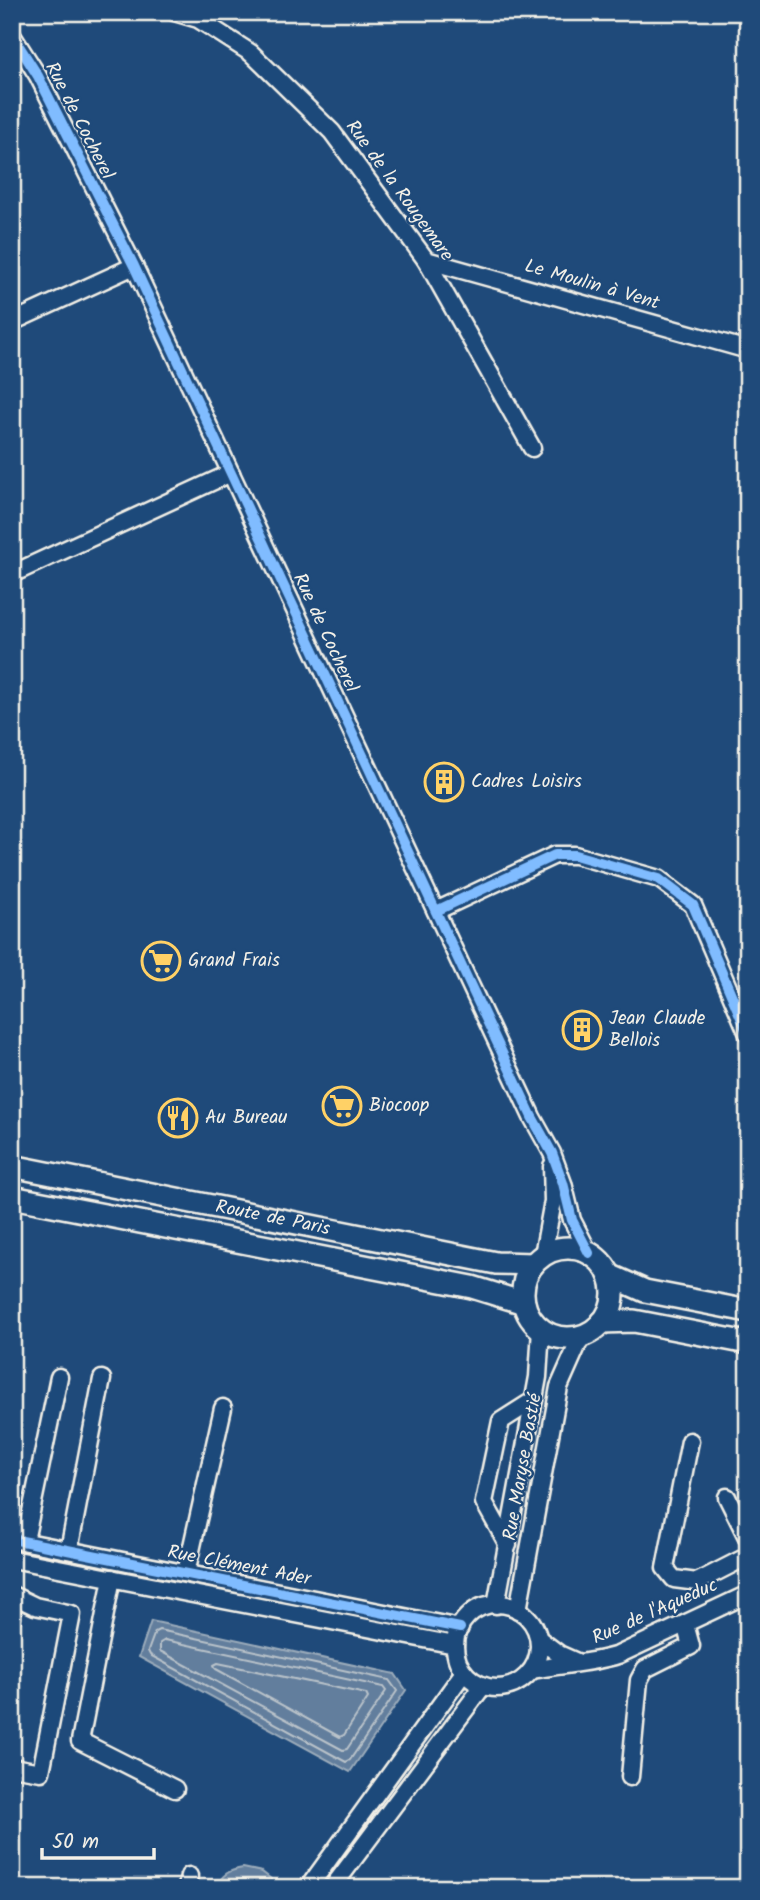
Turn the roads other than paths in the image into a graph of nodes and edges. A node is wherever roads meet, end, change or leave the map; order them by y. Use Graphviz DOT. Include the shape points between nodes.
graph roads {
  1 [pos="174,12"];
  2 [pos="12,35"];
  3 [pos="426,260"];
  4 [pos="134,266"];
  5 [pos="12,322"];
  6 [pos="748,350"];
  7 [pos="532,448"];
  8 [pos="231,473"];
  9 [pos="12,574"];
  10 [pos="436,911"];
  11 [pos="748,1034"];
  12 [pos="552,1153"];
  13 [pos="12,1166"];
  14 [pos="12,1197"];
  15 [pos="589,1253"];
  16 [pos="538,1259"];
  17 [pos="609,1275"];
  18 [pos="524,1303"];
  19 [pos="748,1311"];
  20 [pos="602,1322"];
  21 [pos="541,1329"];
  22 [pos="582,1335"];
  23 [pos="748,1343"];
  24 [pos="59,1377"];
  25 [pos="102,1379"];
  26 [pos="534,1400"];
  27 [pos="223,1408"];
  28 [pos="690,1441"];
  29 [pos="727,1497"];
  30 [pos="748,1539"];
  31 [pos="19,1540"];
  32 [pos="508,1545"];
  33 [pos="69,1550"];
  34 [pos="748,1556"];
  35 [pos="13,1561"];
  36 [pos="186,1573"];
  37 [pos="112,1578"];
  38 [pos="12,1595"];
  39 [pos="747,1596"];
  40 [pos="496,1605"];
  41 [pos="12,1607"];
  42 [pos="518,1610"];
  43 [pos="12,1618"];
  44 [pos="685,1624"];
  45 [pos="460,1628"];
  46 [pos="538,1639"];
  47 [pos="455,1645"];
  48 [pos="578,1662"];
  49 [pos="532,1670"];
  50 [pos="464,1672"];
  51 [pos="483,1686"];
  52 [pos="12,1767"];
  53 [pos="630,1777"];
  54 [pos="175,1789"];
  55 [pos="308,1888"];
  56 [pos="332,1888"];
  1 -- 3 [label="street, Rue de la Rougemare" via="198,19 251,53 332,132"];
  2 -- 4 [label="street, Rue de Cocherel" via="38,76"];
  3 -- 6 [label="street, Le Moulin à Vent"];
  3 -- 7 [label="street, Rue de la Rougemare"];
  4 -- 5 [label="street"];
  4 -- 8 [label="street, Rue de Cocherel"];
  8 -- 9 [label="street"];
  8 -- 10 [label="street, Rue de Cocherel"];
  10 -- 11 [label="street" via="555,855 575,855 659,879 693,905"];
  10 -- 12 [label="street, Rue de Cocherel"];
  12 -- 15 [label="street, Rue de Cocherel" via="572,1220"];
  12 -- 16 [label="street, Rue de Cocherel" via="553,1201"];
  13 -- 16 [label="main road, Route de Paris" via="496,1263"];
  14 -- 18 [label="main road, Route de Paris" via="471,1287"];
  15 -- 16 [label="main road" via="566,1248"];
  15 -- 17 [label="main road"];
  16 -- 18 [label="main road" via="526,1276"];
  17 -- 19 [label="main road" via="645,1291"];
  17 -- 20 [label="main road" via="612,1299"];
  18 -- 21 [label="main road"];
  20 -- 22 [label="main road"];
  20 -- 23 [label="main road" via="634,1321"];
  21 -- 22 [label="main road" via="561,1337"];
  21 -- 26 [label="street, Rue Maryse Bastié"];
  22 -- 42 [label="street, Rue Maryse Bastié" via="559,1387"];
  24 -- 31 [label="street"];
  25 -- 33 [label="street"];
  26 -- 32 [label="street, Rue Maryse Bastié"];
  26 -- 32 [label="street" via="501,1421 484,1502"];
  27 -- 36 [label="street"];
  28 -- 34 [label="street" via="665,1568 674,1579 696,1582"];
  29 -- 30 [label="street"];
  31 -- 33 [label="street, Rue Clément Ader"];
  32 -- 40 [label="street, Rue Maryse Bastié"];
  33 -- 36 [label="street, Rue Clément Ader"];
  35 -- 37 [label="street, Rue Clément Ader"];
  36 -- 45 [label="street, Rue Clément Ader"];
  37 -- 47 [label="street, Rue Clément Ader"];
  37 -- 54 [label="street" via="80,1741"];
  38 -- 52 [label="street" via="35,1606 72,1614 41,1772"];
  39 -- 44 [label="street, Rue de l'Aqueduc"];
  40 -- 42 [label="street"];
  40 -- 45 [label="street" via="475,1611"];
  41 -- 43 [label="street"];
  42 -- 46 [label="street" via="528,1618"];
  44 -- 48 [label="street, Rue de l'Aqueduc" via="618,1655"];
  44 -- 53 [label="street" via="691,1646 645,1669 639,1680"];
  45 -- 47 [label="street"];
  46 -- 48 [label="street, Rue de l'Aqueduc"];
  46 -- 49 [label="street"];
  47 -- 50 [label="street"];
  48 -- 49 [label="street, Rue de l'Aqueduc"];
  49 -- 51 [label="street" via="512,1686"];
  50 -- 51 [label="street"];
  50 -- 55 [label="street"];
  51 -- 56 [label="street"];
}
